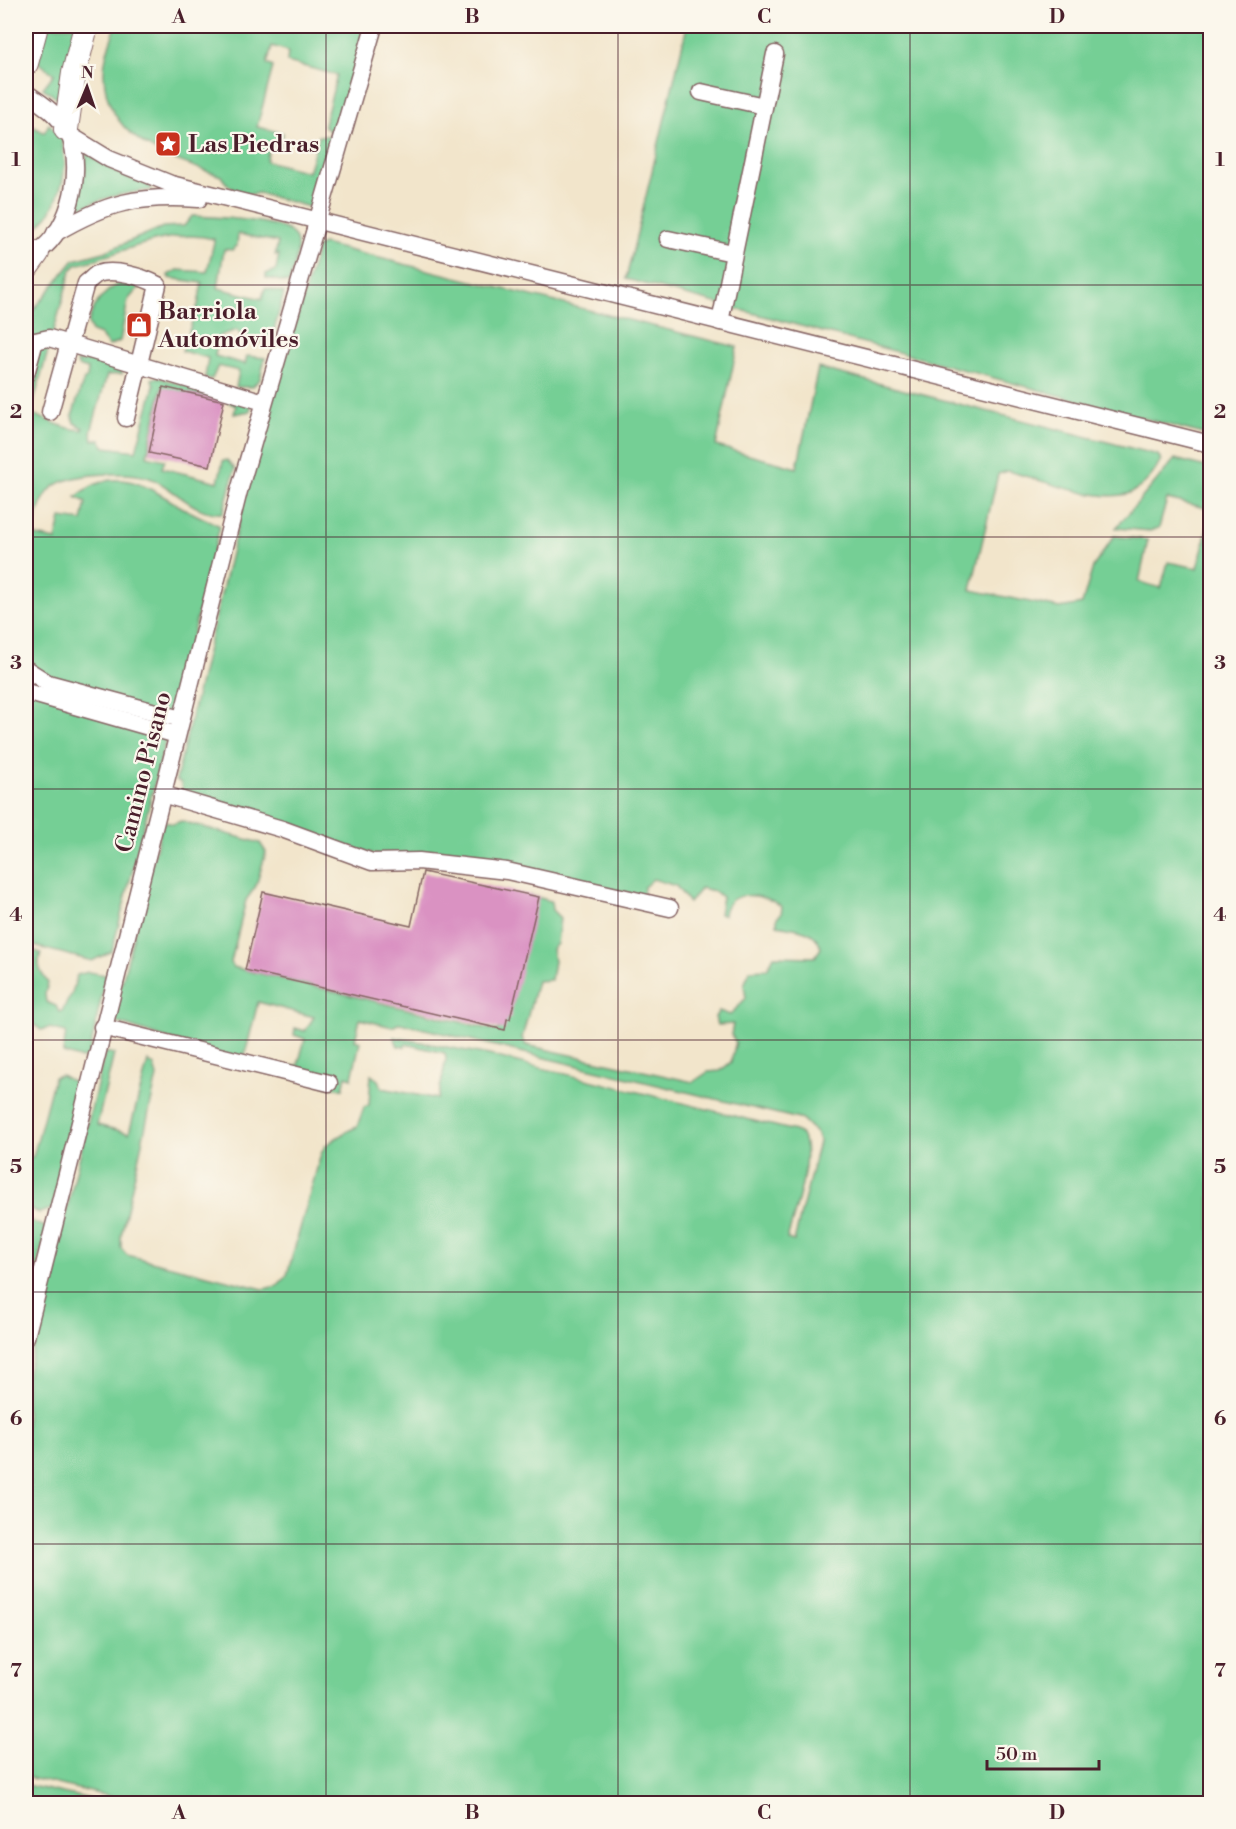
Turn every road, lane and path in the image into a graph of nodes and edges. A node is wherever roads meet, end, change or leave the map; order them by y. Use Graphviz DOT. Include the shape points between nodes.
graph roads {
  1 [pos="36,26"];
  2 [pos="86,26"];
  3 [pos="374,26"];
  4 [pos="775,54"];
  5 [pos="26,60"];
  6 [pos="701,92"];
  7 [pos="26,93"];
  8 [pos="764,106"];
  9 [pos="67,132"];
  10 [pos="241,202"];
  11 [pos="315,221"];
  12 [pos="56,233"];
  13 [pos="668,239"];
  14 [pos="733,253"];
  15 [pos="29,260"];
  16 [pos="720,322"];
  17 [pos="69,344"];
  18 [pos="139,364"];
  19 [pos="26,374"];
  20 [pos="264,402"];
  21 [pos="50,412"];
  22 [pos="126,418"];
  23 [pos="1210,444"];
  24 [pos="26,669"];
  25 [pos="26,692"];
  26 [pos="179,727"];
  27 [pos="162,794"];
  28 [pos="670,908"];
  29 [pos="102,1027"];
  30 [pos="329,1083"];
  31 [pos="26,1337"];
  1 -- 5 [label="highway"];
  2 -- 9 [label="highway" via="74,73"];
  3 -- 11 [label="street, Camino Pisano"];
  4 -- 8 [label="street"];
  6 -- 8 [label="street"];
  7 -- 9 [label="street" via="47,107"];
  8 -- 14 [label="street"];
  9 -- 10 [label="street" via="109,159 148,176"];
  9 -- 12 [label="street" via="73,150 73,189"];
  10 -- 11 [label="street"];
  10 -- 12 [label="street" via="175,198 120,202"];
  11 -- 16 [label="street"];
  11 -- 20 [label="street, Camino Pisano"];
  12 -- 15 [label="street"];
  13 -- 14 [label="street"];
  14 -- 16 [label="street"];
  16 -- 23 [label="street"];
  17 -- 18 [label="street"];
  17 -- 18 [label="street" via="86,283 98,274 145,278 158,285"];
  17 -- 19 [label="street" via="49,338 35,341"];
  17 -- 21 [label="street"];
  18 -- 20 [label="street"];
  18 -- 22 [label="street"];
  20 -- 26 [label="street, Camino Pisano"];
  24 -- 26 [label="street" via="48,683"];
  25 -- 26 [label="street"];
  26 -- 27 [label="street, Camino Pisano"];
  27 -- 28 [label="street" via="282,829 372,862 419,861 507,871"];
  27 -- 29 [label="street, Camino Pisano"];
  29 -- 30 [label="street"];
  29 -- 31 [label="street, Camino Pisano"];
}
